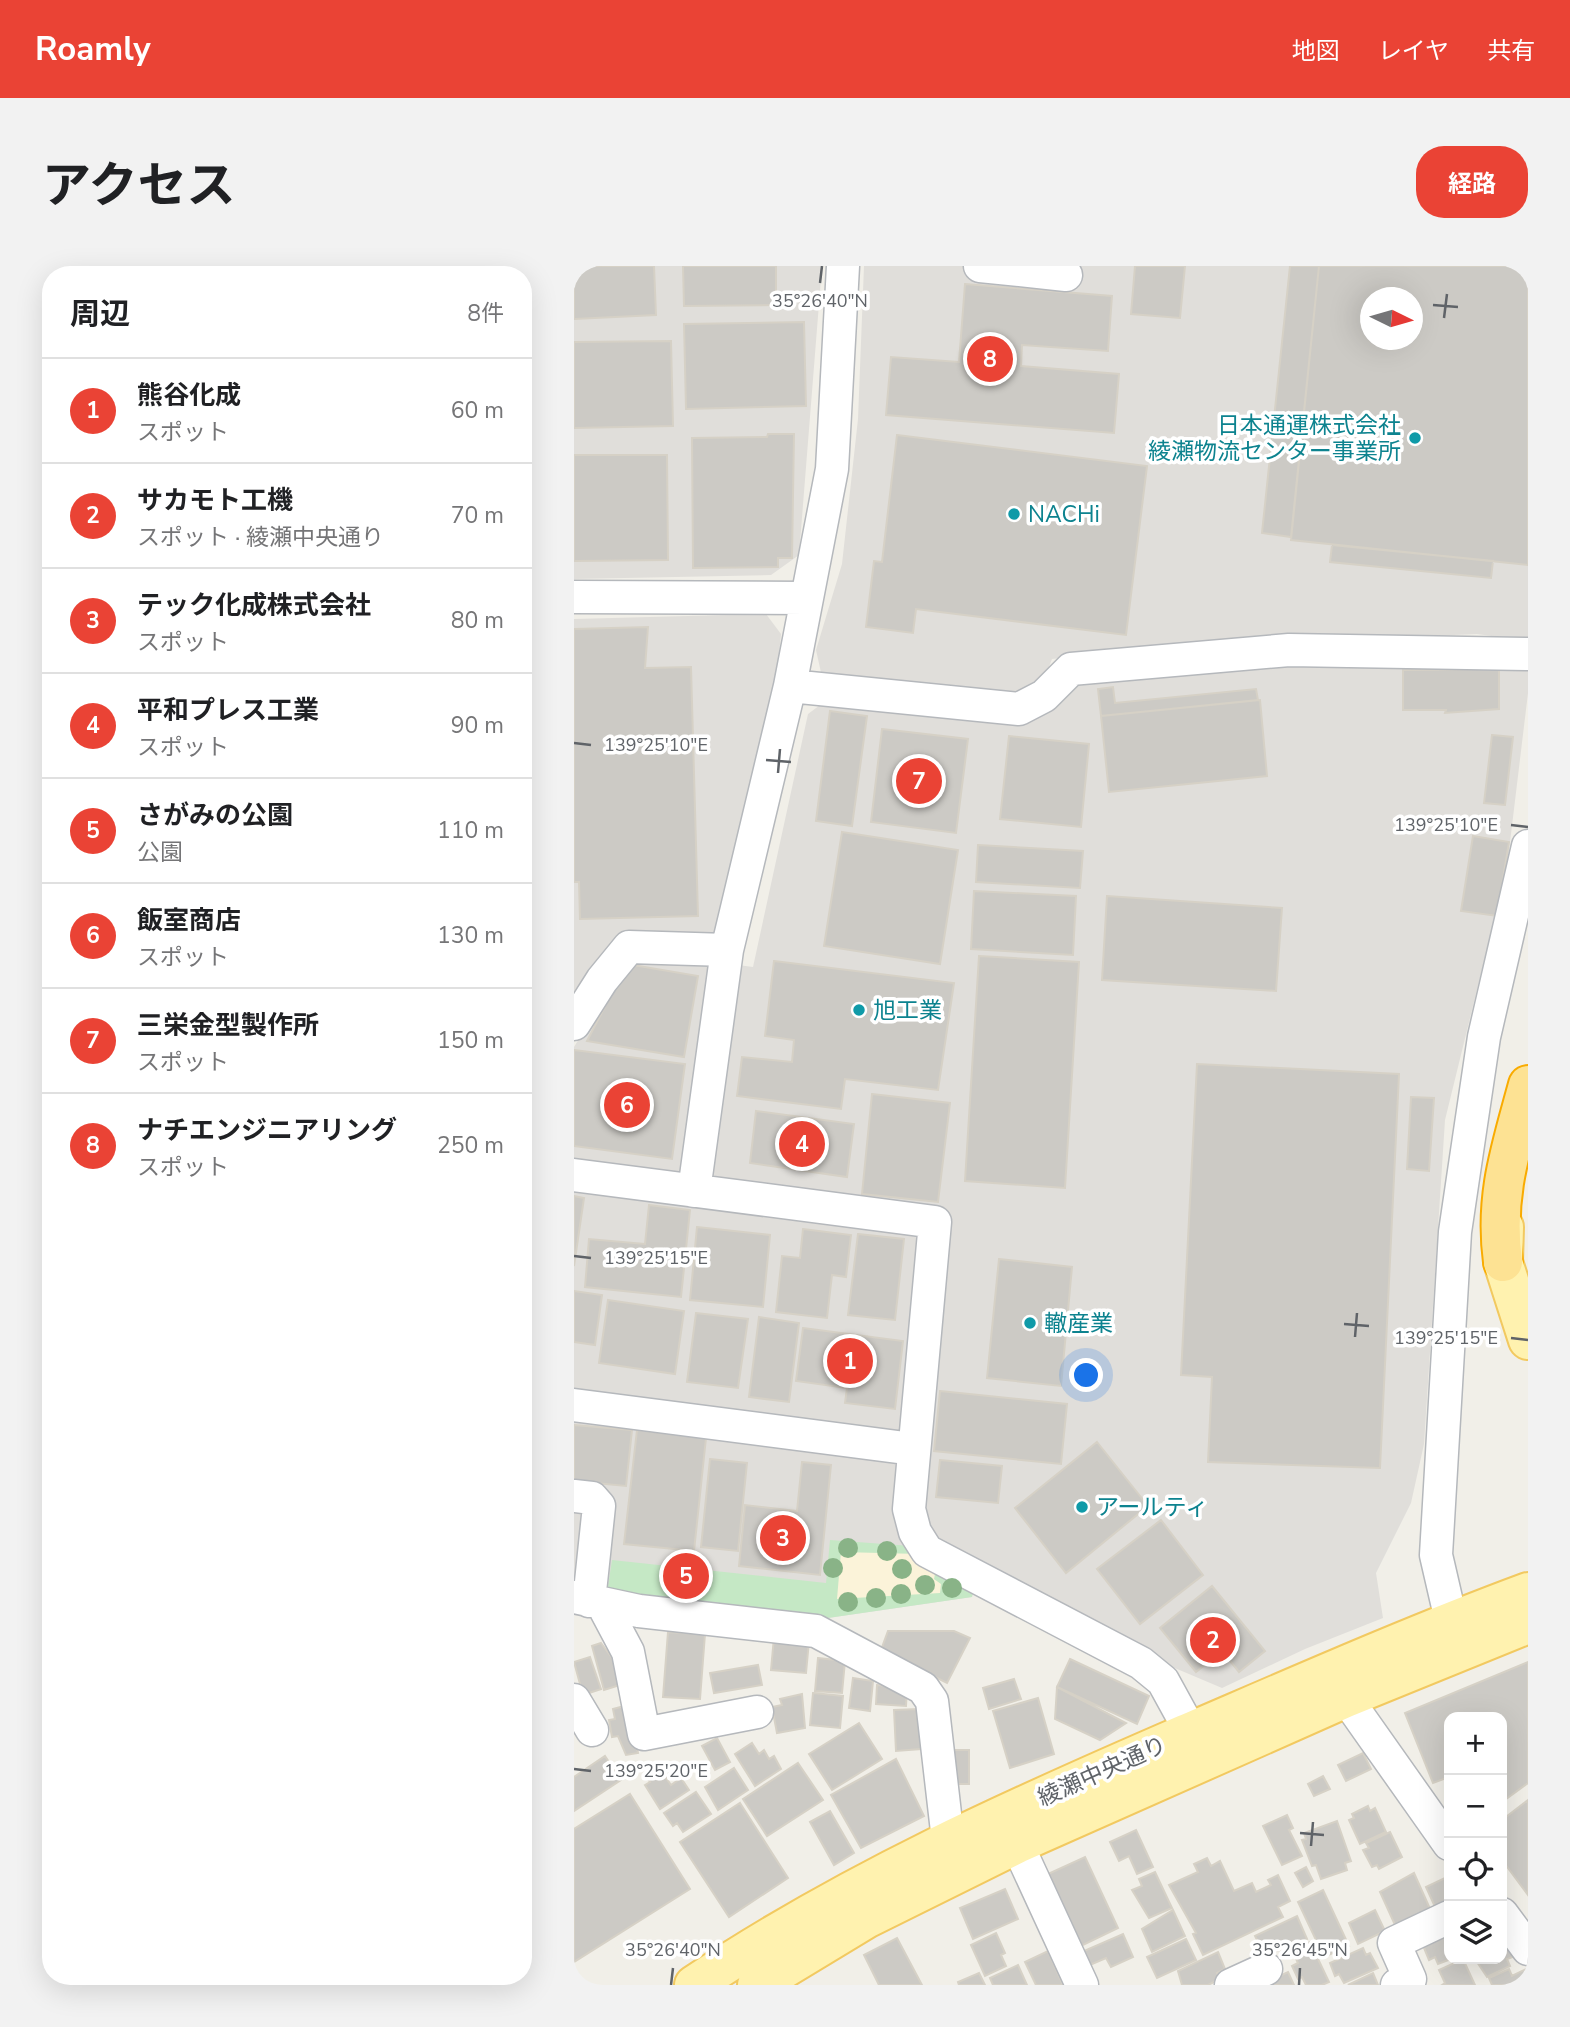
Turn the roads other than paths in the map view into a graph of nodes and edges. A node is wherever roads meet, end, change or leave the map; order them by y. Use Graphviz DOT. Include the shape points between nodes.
graph roads {
  1 [pos="843,266"];
  2 [pos="981,266"];
  3 [pos="1066,275"];
  4 [pos="574,597"];
  5 [pos="805,598"];
  6 [pos="1528,654"];
  7 [pos="790,686"];
  8 [pos="1528,846"];
  9 [pos="727,950"];
  10 [pos="574,1024"];
  11 [pos="1528,1085"];
  12 [pos="1528,1149"];
  13 [pos="574,1175"];
  14 [pos="694,1191"];
  15 [pos="1503,1262"];
  16 [pos="1528,1340"];
  17 [pos="574,1405"];
  18 [pos="913,1449"];
  19 [pos="574,1496"];
  20 [pos="1528,1592"];
  21 [pos="589,1601"];
  22 [pos="1451,1620"];
  23 [pos="1528,1624"];
  24 [pos="1346,1698"];
  25 [pos="574,1700"];
  26 [pos="757,1712"];
  27 [pos="593,1730"];
  28 [pos="1191,1732"];
  29 [pos="1445,1838"];
  30 [pos="948,1840"];
  31 [pos="1017,1844"];
  32 [pos="1444,1919"];
  33 [pos="1507,1921"];
  34 [pos="1528,1949"];
  35 [pos="1407,1983"];
  36 [pos="694,1985"];
  37 [pos="757,1985"];
  38 [pos="1082,1985"];
  1 -- 5 [label="street" via="832,469"];
  2 -- 3 [label="street"];
  4 -- 5 [label="street"];
  5 -- 7 [label="street"];
  6 -- 7 [label="street" via="1289,650 1071,669 1044,696 1018,709"];
  7 -- 9 [label="street"];
  8 -- 22 [label="street" via="1484,1037 1455,1232 1436,1555"];
  9 -- 10 [label="street" via="629,947"];
  9 -- 14 [label="street"];
  11 -- 15 [label="highway" via="1501,1187"];
  12 -- 15 [label="main road" via="1506,1212"];
  13 -- 14 [label="street"];
  14 -- 18 [label="street" via="935,1222"];
  15 -- 16 [label="main road"];
  17 -- 18 [label="street"];
  18 -- 28 [label="street" via="909,1509 915,1532 927,1551 1141,1663 1163,1681"];
  19 -- 21 [label="street" via="592,1498 599,1506"];
  20 -- 22 [label="main road, 綾瀬中央通り"];
  21 -- 26 [label="street" via="628,1652 645,1734"];
  21 -- 30 [label="street" via="817,1631 923,1688 932,1701"];
  22 -- 28 [label="main road, 綾瀬中央通り"];
  23 -- 24 [label="main road, 綾瀬中央通り"];
  24 -- 29 [label="street"];
  24 -- 31 [label="main road, 綾瀬中央通り"];
  25 -- 27 [label="street"];
  28 -- 30 [label="main road, 綾瀬中央通り"];
  30 -- 36 [label="main road, 綾瀬中央通り" via="854,1886"];
  31 -- 37 [label="main road, 綾瀬中央通り" via="866,1919"];
  31 -- 38 [label="street"];
  32 -- 35 [label="street" via="1394,1943"];
  33 -- 34 [label="street"];
}
